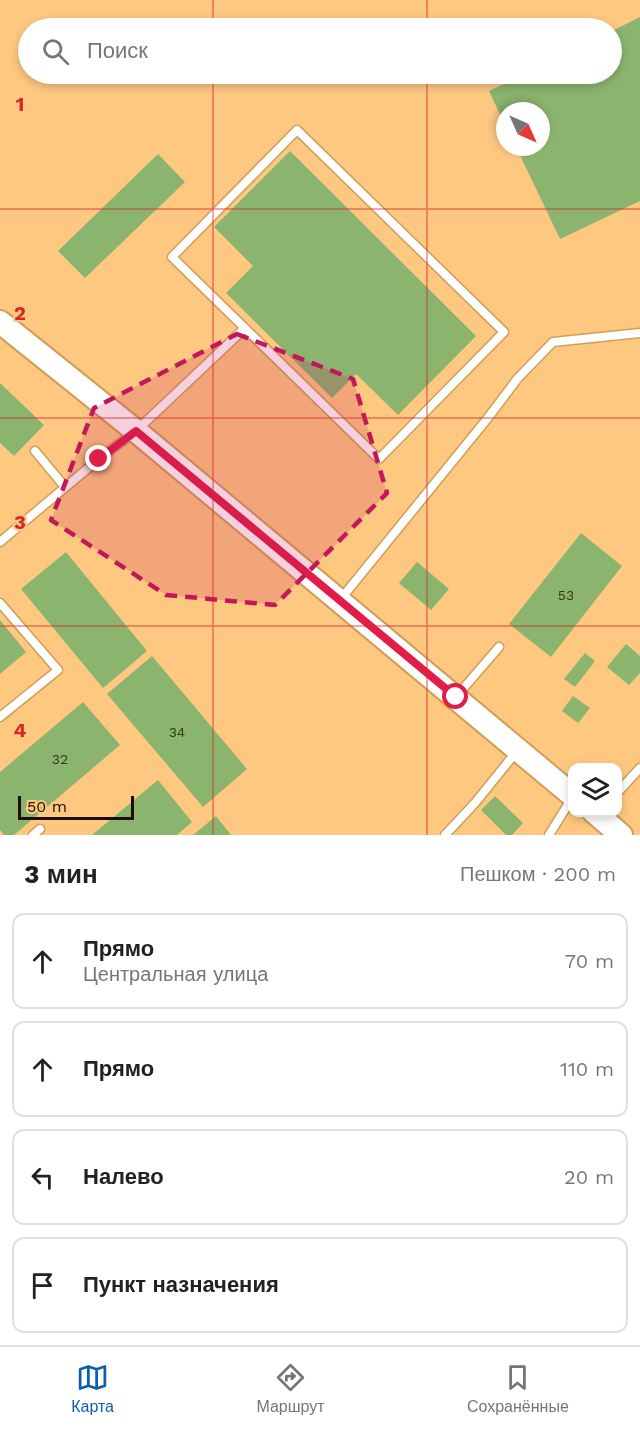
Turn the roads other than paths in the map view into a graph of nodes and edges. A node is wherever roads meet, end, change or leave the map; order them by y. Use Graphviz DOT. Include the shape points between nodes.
graph roads {
  1 [pos="0,322"];
  2 [pos="245,328"];
  3 [pos="640,333"];
  4 [pos="136,431"];
  5 [pos="35,451"];
  6 [pos="65,487"];
  7 [pos="0,542"];
  8 [pos="339,600"];
  9 [pos="0,603"];
  10 [pos="499,647"];
  11 [pos="456,697"];
  12 [pos="0,717"];
  13 [pos="519,749"];
  14 [pos="640,768"];
  15 [pos="622,788"];
  16 [pos="568,792"];
  17 [pos="568,804"];
  18 [pos="601,817"];
  19 [pos="40,829"];
  20 [pos="33,835"];
  21 [pos="445,835"];
  22 [pos="549,835"];
  23 [pos="621,835"];
  1 -- 4 [label="main road"];
  2 -- 2 [label="lane" via="380,459 504,332 297,130 172,257"];
  2 -- 4 [label="lane"];
  3 -- 8 [label="lane" via="553,342 518,378"];
  4 -- 6 [label="lane"];
  4 -- 8 [label="main road"];
  5 -- 6 [label="lane"];
  6 -- 7 [label="lane"];
  8 -- 11 [label="main road"];
  9 -- 12 [label="lane" via="58,670"];
  10 -- 11 [label="lane"];
  11 -- 13 [label="main road"];
  13 -- 16 [label="main road"];
  13 -- 21 [label="lane"];
  14 -- 15 [label="lane"];
  17 -- 22 [label="lane"];
  18 -- 23 [label="main road"];
  19 -- 20 [label="lane"];
}
